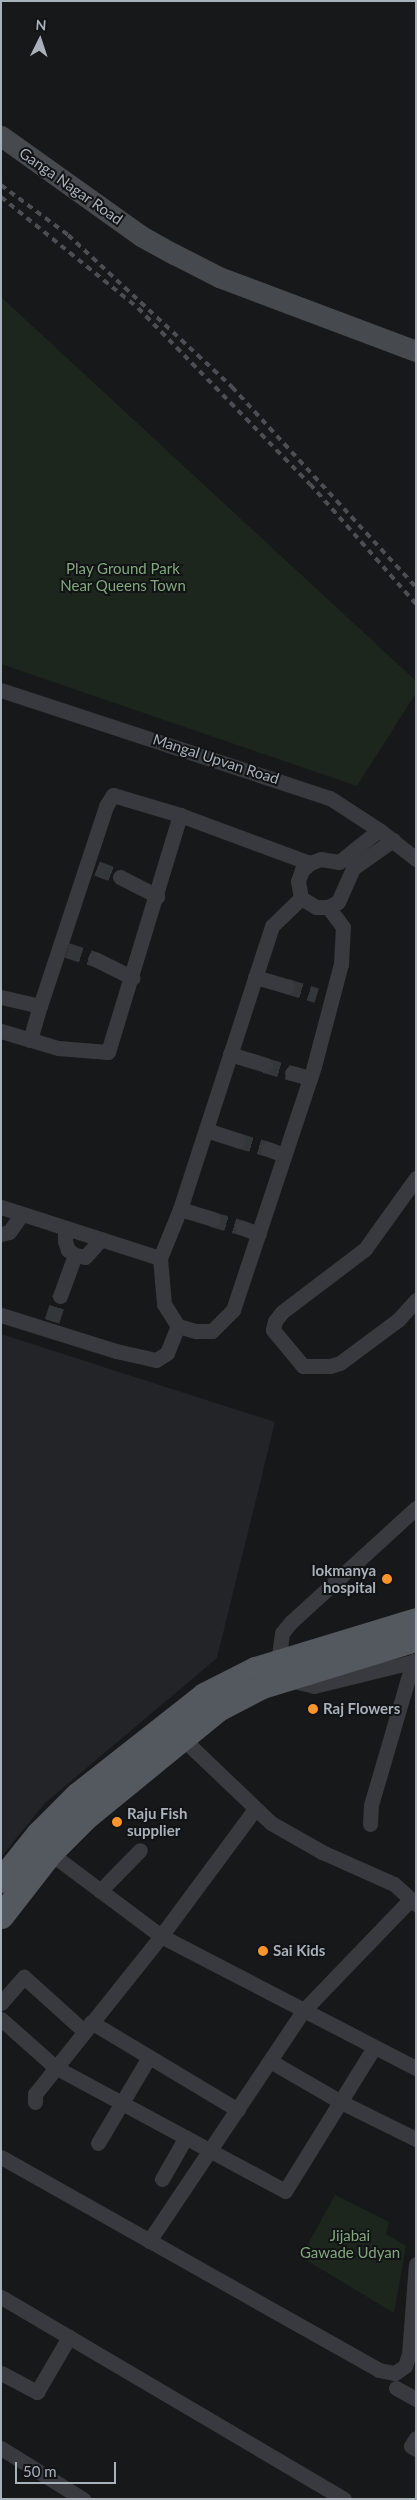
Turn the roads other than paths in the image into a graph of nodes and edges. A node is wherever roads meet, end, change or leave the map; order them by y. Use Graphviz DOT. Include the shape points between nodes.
graph roads {
  1 [pos="1,136"];
  2 [pos="413,352"];
  3 [pos="1,690"];
  4 [pos="180,815"];
  5 [pos="379,830"];
  6 [pos="393,840"];
  7 [pos="416,859"];
  8 [pos="310,862"];
  9 [pos="120,877"];
  10 [pos="160,888"];
  11 [pos="301,898"];
  12 [pos="328,907"];
  13 [pos="95,959"];
  14 [pos="138,963"];
  15 [pos="112,965"];
  16 [pos="255,977"];
  17 [pos="133,978"];
  18 [pos="288,986"];
  19 [pos="1,997"];
  20 [pos="40,1006"];
  21 [pos="1,1031"];
  22 [pos="30,1040"];
  23 [pos="230,1054"];
  24 [pos="265,1064"];
  25 [pos="292,1073"];
  26 [pos="310,1078"];
  27 [pos="206,1130"];
  28 [pos="237,1140"];
  29 [pos="268,1149"];
  30 [pos="284,1155"];
  31 [pos="416,1178"];
  32 [pos="1,1208"];
  33 [pos="180,1209"];
  34 [pos="22,1214"];
  35 [pos="212,1219"];
  36 [pos="65,1228"];
  37 [pos="243,1228"];
  38 [pos="1,1234"];
  39 [pos="259,1234"];
  40 [pos="101,1239"];
  41 [pos="75,1255"];
  42 [pos="160,1258"];
  43 [pos="60,1296"];
  44 [pos="416,1300"];
  45 [pos="1,1315"];
  46 [pos="178,1326"];
  47 [pos="416,1508"];
  48 [pos="416,1620"];
  49 [pos="415,1654"];
  50 [pos="282,1670"];
  51 [pos="181,1737"];
  52 [pos="255,1809"];
  53 [pos="370,1824"];
  54 [pos="140,1850"];
  55 [pos="50,1853"];
  56 [pos="1,1880"];
  57 [pos="100,1891"];
  58 [pos="412,1903"];
  59 [pos="1,1916"];
  60 [pos="160,1936"];
  61 [pos="1,2003"];
  62 [pos="303,2011"];
  63 [pos="1,2019"];
  64 [pos="88,2026"];
  65 [pos="373,2049"];
  66 [pos="149,2057"];
  67 [pos="270,2061"];
  68 [pos="55,2067"];
  69 [pos="416,2068"];
  70 [pos="35,2102"];
  71 [pos="122,2102"];
  72 [pos="341,2102"];
  73 [pos="238,2110"];
  74 [pos="186,2137"];
  75 [pos="416,2139"];
  76 [pos="98,2143"];
  77 [pos="212,2150"];
  78 [pos="1,2157"];
  79 [pos="162,2179"];
  80 [pos="149,2241"];
  81 [pos="416,2264"];
  82 [pos="1,2297"];
  83 [pos="69,2337"];
  84 [pos="1,2373"];
  85 [pos="396,2388"];
  86 [pos="416,2399"];
  87 [pos="416,2438"];
  88 [pos="1,2448"];
  89 [pos="416,2449"];
  90 [pos="328,2495"];
  91 [pos="83,2499"];
  92 [pos="344,2499"];
  1 -- 2 [label="main road, Ganga Nagar Road" via="142,236 174,254 218,277"];
  3 -- 5 [label="street, Mangal Upvan Road" via="301,786 330,798"];
  4 -- 8 [label="street"];
  4 -- 10 [label="street"];
  4 -- 20 [label="street" via="113,795 106,806 92,866 64,948"];
  5 -- 6 [label="street, Mangal Upvan Road"];
  5 -- 8 [label="street" via="339,862 321,859"];
  6 -- 7 [label="street, Mangal Upvan Road"];
  6 -- 12 [label="street" via="353,868 348,875 345,892 338,902"];
  8 -- 11 [label="street" via="298,881"];
  9 -- 10 [label="street"];
  10 -- 14 [label="street"];
  11 -- 12 [label="street" via="316,907"];
  11 -- 16 [label="street" via="272,926"];
  12 -- 26 [label="street" via="343,927 340,964 324,997"];
  13 -- 15 [label="street"];
  14 -- 15 [label="street"];
  14 -- 17 [label="street"];
  15 -- 17 [label="street"];
  16 -- 18 [label="street"];
  16 -- 23 [label="street"];
  17 -- 22 [label="street" via="108,1052 58,1048"];
  19 -- 20 [label="street"];
  20 -- 22 [label="street"];
  21 -- 22 [label="street"];
  23 -- 24 [label="street"];
  23 -- 27 [label="street"];
  25 -- 26 [label="street"];
  26 -- 30 [label="street"];
  27 -- 28 [label="street"];
  27 -- 33 [label="street"];
  29 -- 30 [label="street"];
  30 -- 39 [label="street"];
  31 -- 44 [label="street" via="366,1249 282,1312 274,1321 273,1330 303,1366 330,1366 340,1363 398,1320"];
  32 -- 34 [label="street"];
  33 -- 35 [label="street"];
  33 -- 42 [label="street"];
  34 -- 36 [label="street"];
  34 -- 38 [label="street" via="8,1232"];
  36 -- 40 [label="street"];
  36 -- 41 [label="street" via="68,1250"];
  37 -- 39 [label="street"];
  39 -- 46 [label="street" via="233,1310 212,1331"];
  40 -- 41 [label="street" via="85,1257"];
  40 -- 42 [label="street"];
  41 -- 43 [label="street"];
  42 -- 46 [label="street" via="164,1304"];
  45 -- 46 [label="street" via="50,1325 156,1360 167,1353"];
  47 -- 50 [label="street" via="291,1622 280,1638"];
  48 -- 50 [label="main road"];
  49 -- 50 [label="main road"];
  49 -- 53 [label="street" via="371,1805"];
  50 -- 51 [label="main road"];
  50 -- 56 [label="main road" via="230,1680 175,1718 59,1812"];
  51 -- 52 [label="street"];
  51 -- 55 [label="main road" via="87,1816"];
  52 -- 58 [label="street" via="272,1823 322,1852 394,1884"];
  52 -- 60 [label="street"];
  54 -- 57 [label="street"];
  55 -- 57 [label="street"];
  55 -- 59 [label="main road"];
  57 -- 60 [label="street"];
  58 -- 62 [label="street"];
  60 -- 62 [label="street"];
  60 -- 64 [label="street"];
  61 -- 64 [label="street" via="24,1977"];
  62 -- 65 [label="street"];
  62 -- 67 [label="street"];
  63 -- 68 [label="street"];
  64 -- 66 [label="street"];
  64 -- 68 [label="street"];
  65 -- 69 [label="street"];
  65 -- 72 [label="street"];
  66 -- 71 [label="street"];
  66 -- 73 [label="street"];
  67 -- 72 [label="street"];
  67 -- 73 [label="street"];
  68 -- 70 [label="street" via="35,2094"];
  68 -- 71 [label="street"];
  71 -- 74 [label="street"];
  71 -- 76 [label="street"];
  72 -- 75 [label="street"];
  72 -- 77 [label="street" via="285,2191"];
  73 -- 77 [label="street"];
  74 -- 77 [label="street"];
  74 -- 79 [label="street"];
  77 -- 80 [label="street"];
  78 -- 80 [label="street"];
  80 -- 81 [label="street" via="379,2370 395,2373 405,2366 409,2354"];
  82 -- 83 [label="street"];
  83 -- 84 [label="street" via="38,2392"];
  83 -- 90 [label="street"];
  85 -- 86 [label="street"];
  87 -- 89 [label="street" via="411,2446"];
  88 -- 91 [label="street"];
  90 -- 92 [label="street"];
}
